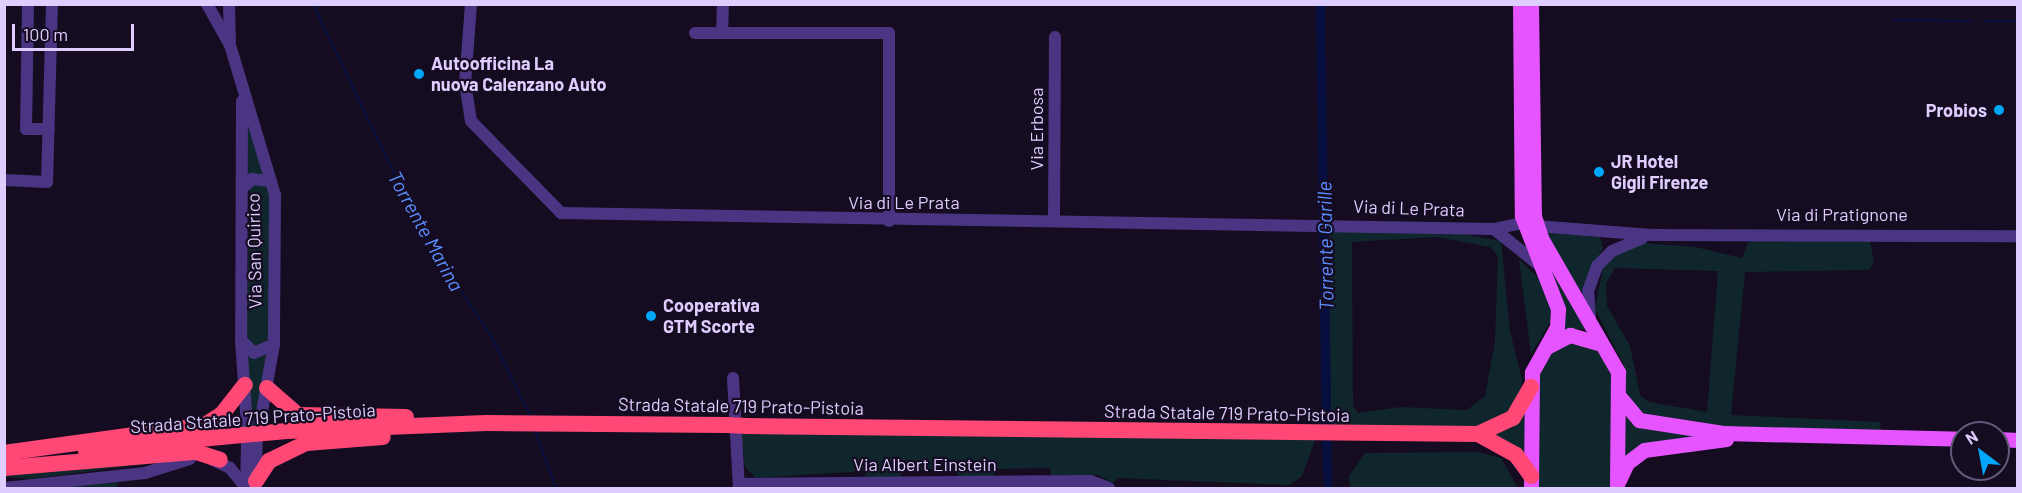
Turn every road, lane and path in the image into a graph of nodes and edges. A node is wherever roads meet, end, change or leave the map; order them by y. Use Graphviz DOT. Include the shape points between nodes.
graph roads {
  1 [pos="28,4"];
  2 [pos="52,4"];
  3 [pos="207,4"];
  4 [pos="229,4"];
  5 [pos="471,4"];
  6 [pos="723,4"];
  7 [pos="1520,4"];
  8 [pos="1531,4"];
  9 [pos="695,33"];
  10 [pos="722,33"];
  11 [pos="1054,37"];
  12 [pos="230,45"];
  13 [pos="240,82"];
  14 [pos="49,129"];
  15 [pos="4,180"];
  16 [pos="271,181"];
  17 [pos="243,188"];
  18 [pos="889,221"];
  19 [pos="1054,221"];
  20 [pos="1530,225"];
  21 [pos="1494,229"];
  22 [pos="1601,232"];
  23 [pos="1652,235"];
  24 [pos="2018,236"];
  25 [pos="1602,260"];
  26 [pos="1539,265"];
  27 [pos="1592,328"];
  28 [pos="241,340"];
  29 [pos="274,344"];
  30 [pos="1546,348"];
  31 [pos="1605,348"];
  32 [pos="733,378"];
  33 [pos="245,385"];
  34 [pos="1531,387"];
  35 [pos="267,388"];
  36 [pos="1618,395"];
  37 [pos="484,423"];
  38 [pos="1478,434"];
  39 [pos="1758,435"];
  40 [pos="1950,439"];
  41 [pos="252,443"];
  42 [pos="4,453"];
  43 [pos="4,460"];
  44 [pos="220,460"];
  45 [pos="4,468"];
  46 [pos="1531,482"];
  47 [pos="739,486"];
  48 [pos="251,487"];
  49 [pos="1617,487"];
  50 [pos="6,489"];
  51 [pos="1109,489"];
  1 -- 14 [label="street" via="26,129"];
  2 -- 14 [label="street"];
  3 -- 12 [label="street, Via San Quirico"];
  4 -- 12 [label="street"];
  5 -- 18 [label="street, Via di Le Prata" via="465,83 471,121 561,213"];
  6 -- 10 [label="street"];
  7 -- 20 [label="main road" via="1518,172"];
  8 -- 20 [label="main road"];
  9 -- 10 [label="street"];
  10 -- 18 [label="street" via="889,33"];
  11 -- 19 [label="street, Via Erbosa"];
  12 -- 13 [label="street, Via San Quirico"];
  13 -- 16 [label="street, Via San Quirico"];
  13 -- 17 [label="street, Via San Quirico"];
  14 -- 15 [label="street" via="48,182"];
  16 -- 17 [label="street" via="258,177"];
  16 -- 29 [label="street, Via San Quirico"];
  17 -- 28 [label="street, Via San Quirico"];
  18 -- 19 [label="street, Via di Le Prata"];
  19 -- 21 [label="street, Via di Le Prata" via="1331,223"];
  20 -- 21 [label="street, Via di Le Prata"];
  20 -- 22 [label="street, Via di Le Prata"];
  20 -- 26 [label="main road"];
  20 -- 27 [label="main road"];
  21 -- 26 [label="street"];
  22 -- 23 [label="street, Via di Le Prata"];
  22 -- 25 [label="street" via="1607,246"];
  23 -- 24 [label="street, Via di Pratignone"];
  23 -- 25 [label="street" via="1620,245"];
  25 -- 27 [label="street" via="1588,291"];
  26 -- 30 [label="main road" via="1558,309 1557,327"];
  27 -- 31 [label="main road"];
  28 -- 29 [label="street" via="254,353"];
  28 -- 33 [label="street, Via San Quirico"];
  29 -- 35 [label="street, Via San Quirico"];
  30 -- 31 [label="main road" via="1558,339 1582,334"];
  30 -- 34 [label="main road"];
  31 -- 36 [label="main road" via="1618,372"];
  32 -- 47 [label="street, Via Albert Einstein"];
  33 -- 35 [label="street, Via San Quirico" via="254,424"];
  33 -- 42 [label="highway" via="222,414 205,425"];
  34 -- 38 [label="highway" via="1513,418"];
  34 -- 46 [label="main road"];
  35 -- 37 [label="highway" via="298,415"];
  36 -- 39 [label="main road" via="1639,420"];
  36 -- 49 [label="main road"];
  37 -- 38 [label="highway, Strada Statale 719 Prato-Pistoia, bridge"];
  37 -- 43 [label="highway, Strada Statale 719 Prato-Pistoia, bridge" via="287,431"];
  37 -- 48 [label="highway" via="306,443 269,461"];
  38 -- 46 [label="highway" via="1508,448"];
  39 -- 40 [label="main road"];
  39 -- 49 [label="main road" via="1644,450 1627,463"];
  41 -- 48 [label="street"];
  44 -- 45 [label="highway" via="196,452"];
  44 -- 48 [label="street"];
  44 -- 50 [label="street" via="196,458 145,473"];
  47 -- 51 [label="street, Via Albert Einstein" via="1090,481"];
}
